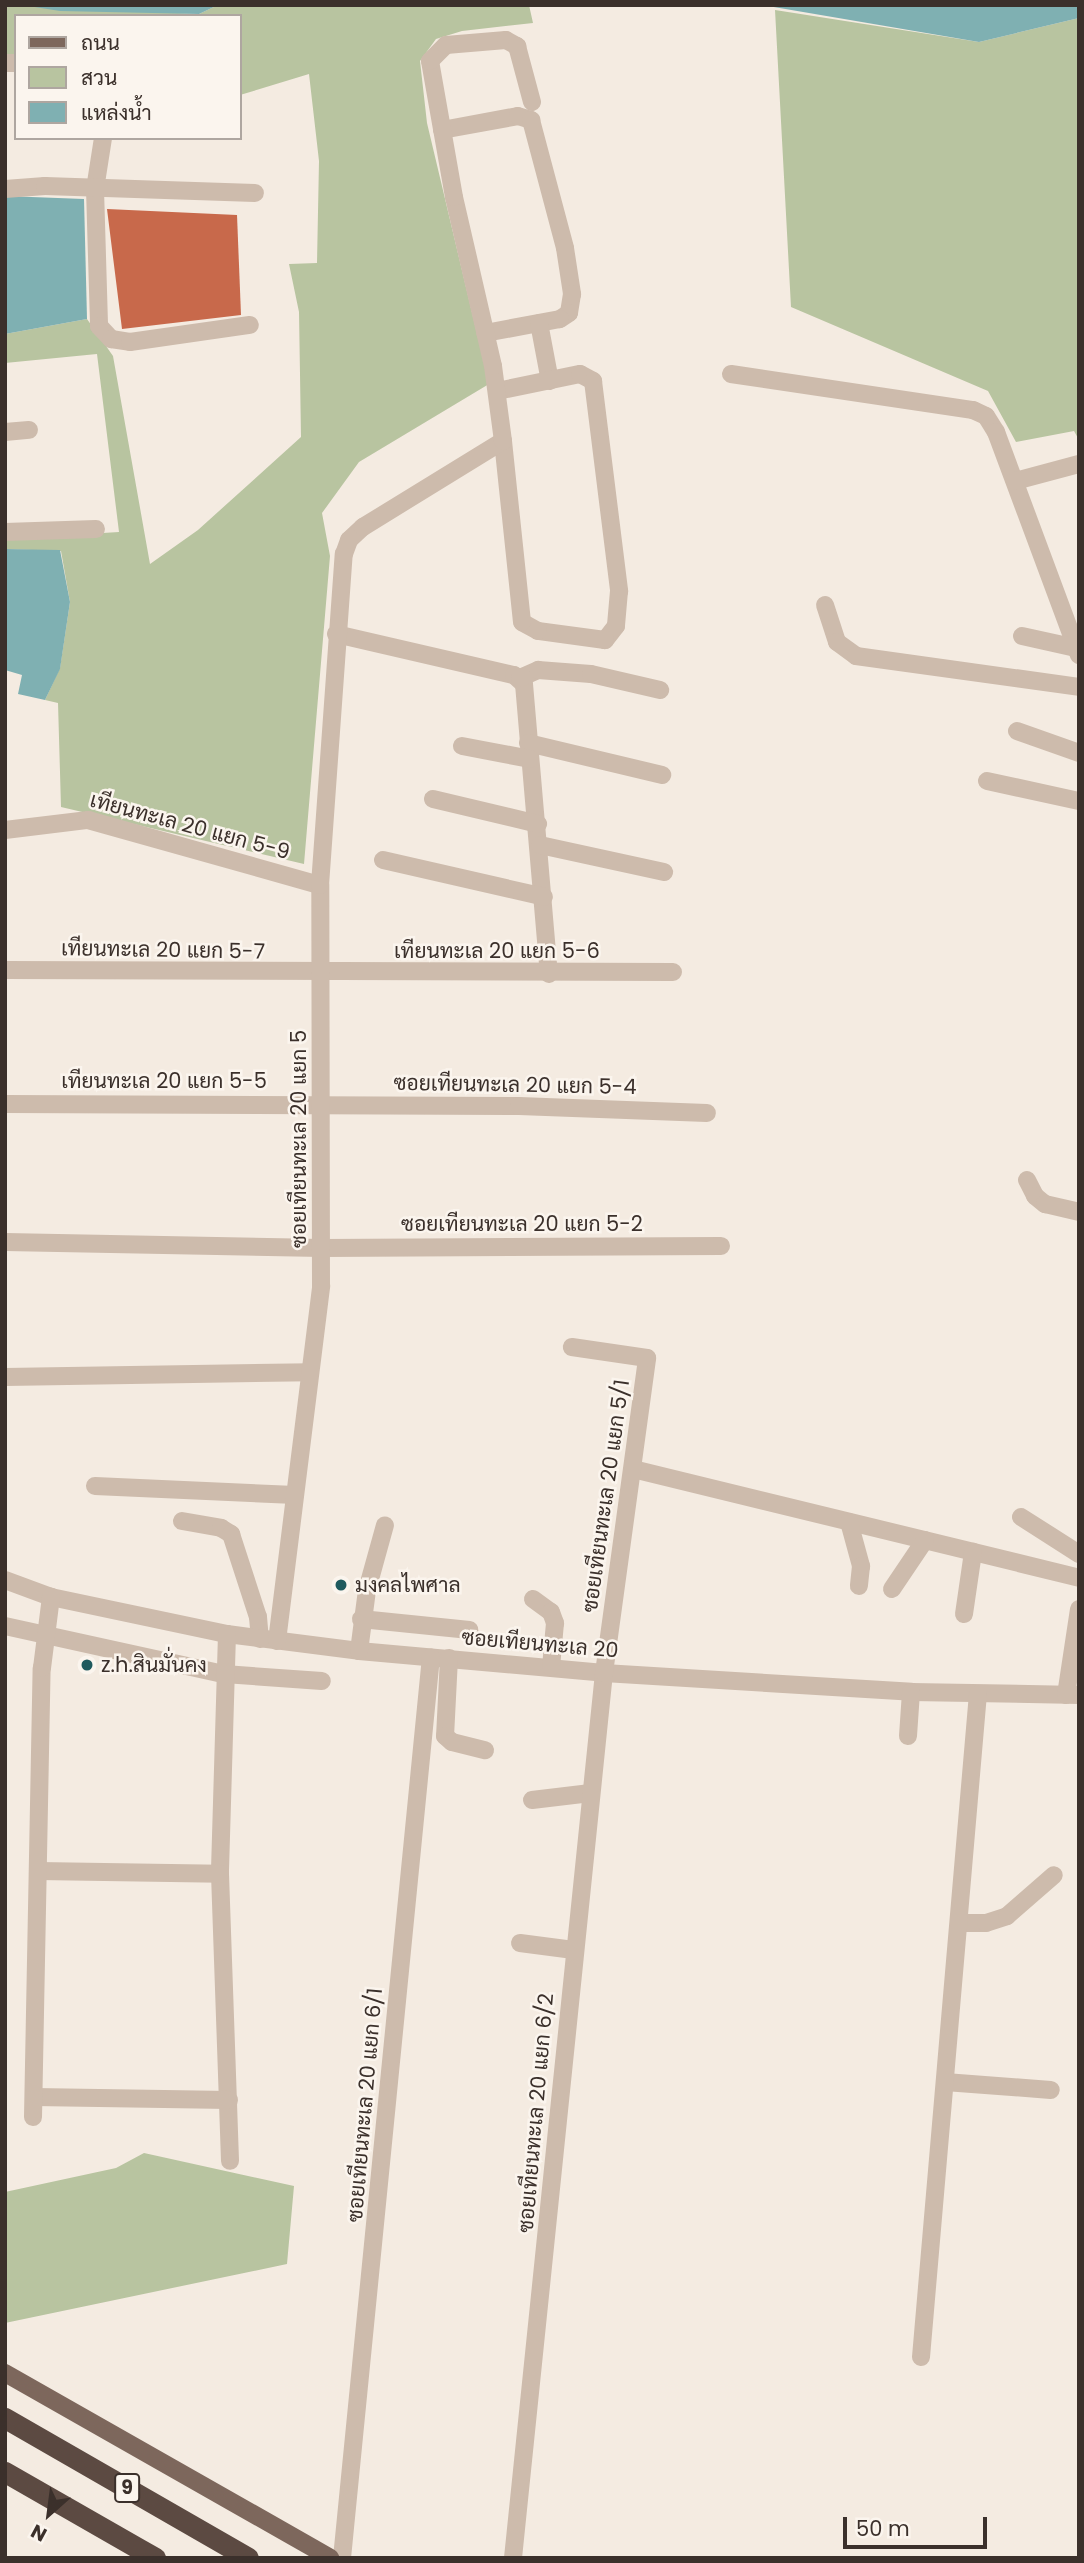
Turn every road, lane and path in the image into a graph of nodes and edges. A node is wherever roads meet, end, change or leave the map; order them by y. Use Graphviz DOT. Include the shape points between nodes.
graph roads {
  1 [pos="532,103"];
  2 [pos="442,130"];
  3 [pos="103,140"];
  4 [pos="5,188"];
  5 [pos="95,189"];
  6 [pos="255,193"];
  7 [pos="539,323"];
  8 [pos="250,325"];
  9 [pos="485,333"];
  10 [pos="731,374"];
  11 [pos="550,381"];
  12 [pos="497,391"];
  13 [pos="29,430"];
  14 [pos="5,432"];
  15 [pos="503,441"];
  16 [pos="1079,464"];
  17 [pos="1015,481"];
  18 [pos="96,529"];
  19 [pos="5,532"];
  20 [pos="825,605"];
  21 [pos="336,634"];
  22 [pos="1022,636"];
  23 [pos="1077,651"];
  24 [pos="520,678"];
  25 [pos="1079,687"];
  26 [pos="660,690"];
  27 [pos="1017,731"];
  28 [pos="462,746"];
  29 [pos="529,751"];
  30 [pos="1079,753"];
  31 [pos="662,775"];
  32 [pos="987,781"];
  33 [pos="433,799"];
  34 [pos="1079,801"];
  35 [pos="538,824"];
  36 [pos="5,830"];
  37 [pos="540,845"];
  38 [pos="383,860"];
  39 [pos="664,872"];
  40 [pos="320,885"];
  41 [pos="544,897"];
  42 [pos="5,970"];
  43 [pos="673,972"];
  44 [pos="321,974"];
  45 [pos="549,974"];
  46 [pos="5,1104"];
  47 [pos="322,1105"];
  48 [pos="707,1113"];
  49 [pos="1027,1180"];
  50 [pos="1079,1212"];
  51 [pos="5,1242"];
  52 [pos="721,1246"];
  53 [pos="322,1248"];
  54 [pos="572,1347"];
  55 [pos="310,1372"];
  56 [pos="5,1377"];
  57 [pos="633,1469"];
  58 [pos="95,1486"];
  59 [pos="295,1495"];
  60 [pos="1021,1517"];
  61 [pos="182,1521"];
  62 [pos="849,1522"];
  63 [pos="385,1525"];
  64 [pos="925,1540"];
  65 [pos="973,1552"];
  66 [pos="1079,1554"];
  67 [pos="1079,1578"];
  68 [pos="5,1580"];
  69 [pos="859,1586"];
  70 [pos="892,1589"];
  71 [pos="51,1597"];
  72 [pos="533,1599"];
  73 [pos="1079,1609"];
  74 [pos="964,1614"];
  75 [pos="361,1619"];
  76 [pos="5,1626"];
  77 [pos="469,1630"];
  78 [pos="227,1634"];
  79 [pos="45,1637"];
  80 [pos="269,1640"];
  81 [pos="359,1651"];
  82 [pos="440,1657"];
  83 [pos="551,1667"];
  84 [pos="604,1673"];
  85 [pos="224,1674"];
  86 [pos="322,1681"];
  87 [pos="911,1692"];
  88 [pos="978,1694"];
  89 [pos="1072,1695"];
  90 [pos="908,1736"];
  91 [pos="485,1750"];
  92 [pos="591,1793"];
  93 [pos="532,1800"];
  94 [pos="38,1871"];
  95 [pos="220,1874"];
  96 [pos="1054,1875"];
  97 [pos="960,1923"];
  98 [pos="520,1942"];
  99 [pos="574,1950"];
  100 [pos="945,2082"];
  101 [pos="1051,2090"];
  102 [pos="34,2098"];
  103 [pos="229,2100"];
  104 [pos="33,2117"];
  105 [pos="230,2161"];
  106 [pos="920,2357"];
  107 [pos="5,2372"];
  108 [pos="5,2418"];
  109 [pos="5,2472"];
  110 [pos="155,2558"];
  111 [pos="248,2558"];
  112 [pos="330,2558"];
  113 [pos="342,2558"];
  114 [pos="513,2558"];
  1 -- 2 [label="street" via="517,46 500,39 446,45 434,54 429,69"];
  2 -- 7 [label="street" via="518,116 534,124 572,294 569,313"];
  2 -- 9 [label="street"];
  3 -- 5 [label="street"];
  4 -- 5 [label="street"];
  5 -- 6 [label="street"];
  5 -- 8 [label="street" via="99,326 111,339 130,342"];
  7 -- 9 [label="street"];
  7 -- 11 [label="street"];
  9 -- 12 [label="street"];
  10 -- 17 [label="street" via="973,410 986,416 996,432"];
  11 -- 12 [label="street"];
  11 -- 15 [label="street" via="580,374 593,381 619,591 616,626 605,640 538,631 522,622"];
  12 -- 15 [label="street"];
  13 -- 14 [label="street"];
  15 -- 21 [label="street, ซอยเทียนทะเล 20 แยก 5" via="385,512 349,540"];
  16 -- 17 [label="street"];
  17 -- 23 [label="street"];
  18 -- 19 [label="street"];
  20 -- 25 [label="street" via="837,642 856,656"];
  21 -- 24 [label="street"];
  21 -- 40 [label="street, ซอยเทียนทะเล 20 แยก 5"];
  22 -- 23 [label="street"];
  24 -- 26 [label="street" via="538,670 591,674"];
  24 -- 29 [label="street" via="527,700"];
  27 -- 30 [label="street"];
  28 -- 29 [label="street"];
  29 -- 31 [label="street"];
  29 -- 35 [label="street"];
  32 -- 34 [label="street"];
  33 -- 35 [label="street"];
  35 -- 37 [label="street"];
  36 -- 40 [label="street, เทียนทะเล 20 แยก 5-9" via="89,820"];
  37 -- 39 [label="street"];
  37 -- 41 [label="street"];
  38 -- 41 [label="street"];
  40 -- 44 [label="street, ซอยเทียนทะเล 20 แยก 5"];
  41 -- 45 [label="street"];
  42 -- 44 [label="street, เทียนทะเล 20 แยก 5-7"];
  43 -- 45 [label="street, เทียนทะเล 20 แยก 5-6"];
  44 -- 45 [label="street, เทียนทะเล 20 แยก 5-6"];
  44 -- 47 [label="street, ซอยเทียนทะเล 20 แยก 5"];
  46 -- 47 [label="street, เทียนทะเล 20 แยก 5-5"];
  47 -- 48 [label="street, ซอยเทียนทะเล 20 แยก 5-4"];
  47 -- 53 [label="street, ซอยเทียนทะเล 20 แยก 5"];
  49 -- 50 [label="street" via="1045,1204"];
  51 -- 53 [label="street, ซอยเทียนทะเล 20 แยก 5-2"];
  52 -- 53 [label="street, ซอยเทียนทะเล 20 แยก 5-2"];
  53 -- 55 [label="street, ซอยเทียนทะเล 20 แยก 5"];
  54 -- 57 [label="street, ซอยเทียนทะเล 20 แยก 5/1" via="647,1358"];
  55 -- 56 [label="street"];
  55 -- 59 [label="street, ซอยเทียนทะเล 20 แยก 5"];
  57 -- 62 [label="street"];
  57 -- 84 [label="street, ซอยเทียนทะเล 20 แยก 5/1"];
  58 -- 59 [label="street"];
  59 -- 80 [label="street, ซอยเทียนทะเล 20 แยก 5"];
  60 -- 66 [label="street"];
  61 -- 80 [label="street" via="231,1534"];
  62 -- 64 [label="street"];
  62 -- 69 [label="street" via="861,1566"];
  63 -- 75 [label="street"];
  64 -- 65 [label="street"];
  64 -- 70 [label="street"];
  65 -- 67 [label="street"];
  65 -- 74 [label="street"];
  68 -- 71 [label="street, ซอยเทียนทะเล 20"];
  71 -- 78 [label="street, ซอยเทียนทะเล 20"];
  71 -- 79 [label="street"];
  72 -- 83 [label="street" via="551,1612 555,1623"];
  73 -- 89 [label="street"];
  75 -- 77 [label="street"];
  75 -- 81 [label="street"];
  76 -- 79 [label="street"];
  78 -- 80 [label="street, ซอยเทียนทะเล 20"];
  78 -- 85 [label="street"];
  79 -- 85 [label="street"];
  79 -- 94 [label="street"];
  80 -- 81 [label="street, ซอยเทียนทะเล 20"];
  81 -- 82 [label="street, ซอยเทียนทะเล 20"];
  82 -- 83 [label="street, ซอยเทียนทะเล 20"];
  82 -- 91 [label="street" via="445,1736"];
  82 -- 113 [label="street, ซอยเทียนทะเล 20 แยก 6/1"];
  83 -- 84 [label="street, ซอยเทียนทะเล 20"];
  84 -- 87 [label="street, ซอยเทียนทะเล 20"];
  84 -- 92 [label="street, ซอยเทียนทะเล 20 แยก 6/2"];
  85 -- 86 [label="street"];
  85 -- 95 [label="street"];
  87 -- 88 [label="street, ซอยเทียนทะเล 20"];
  87 -- 90 [label="street"];
  88 -- 89 [label="street, ซอยเทียนทะเล 20"];
  88 -- 97 [label="street"];
  92 -- 93 [label="street"];
  92 -- 99 [label="street, ซอยเทียนทะเล 20 แยก 6/2"];
  94 -- 95 [label="street"];
  94 -- 102 [label="street"];
  95 -- 103 [label="street"];
  96 -- 97 [label="street" via="1007,1916 986,1923"];
  97 -- 100 [label="street"];
  98 -- 99 [label="street"];
  99 -- 114 [label="street, ซอยเทียนทะเล 20 แยก 6/2" via="552,2209"];
  100 -- 101 [label="street"];
  100 -- 106 [label="street"];
  102 -- 103 [label="street"];
  102 -- 104 [label="street"];
  103 -- 105 [label="street"];
  107 -- 112 [label="main road"];
  108 -- 111 [label="highway, 9"];
  109 -- 110 [label="highway, 9"];
}
